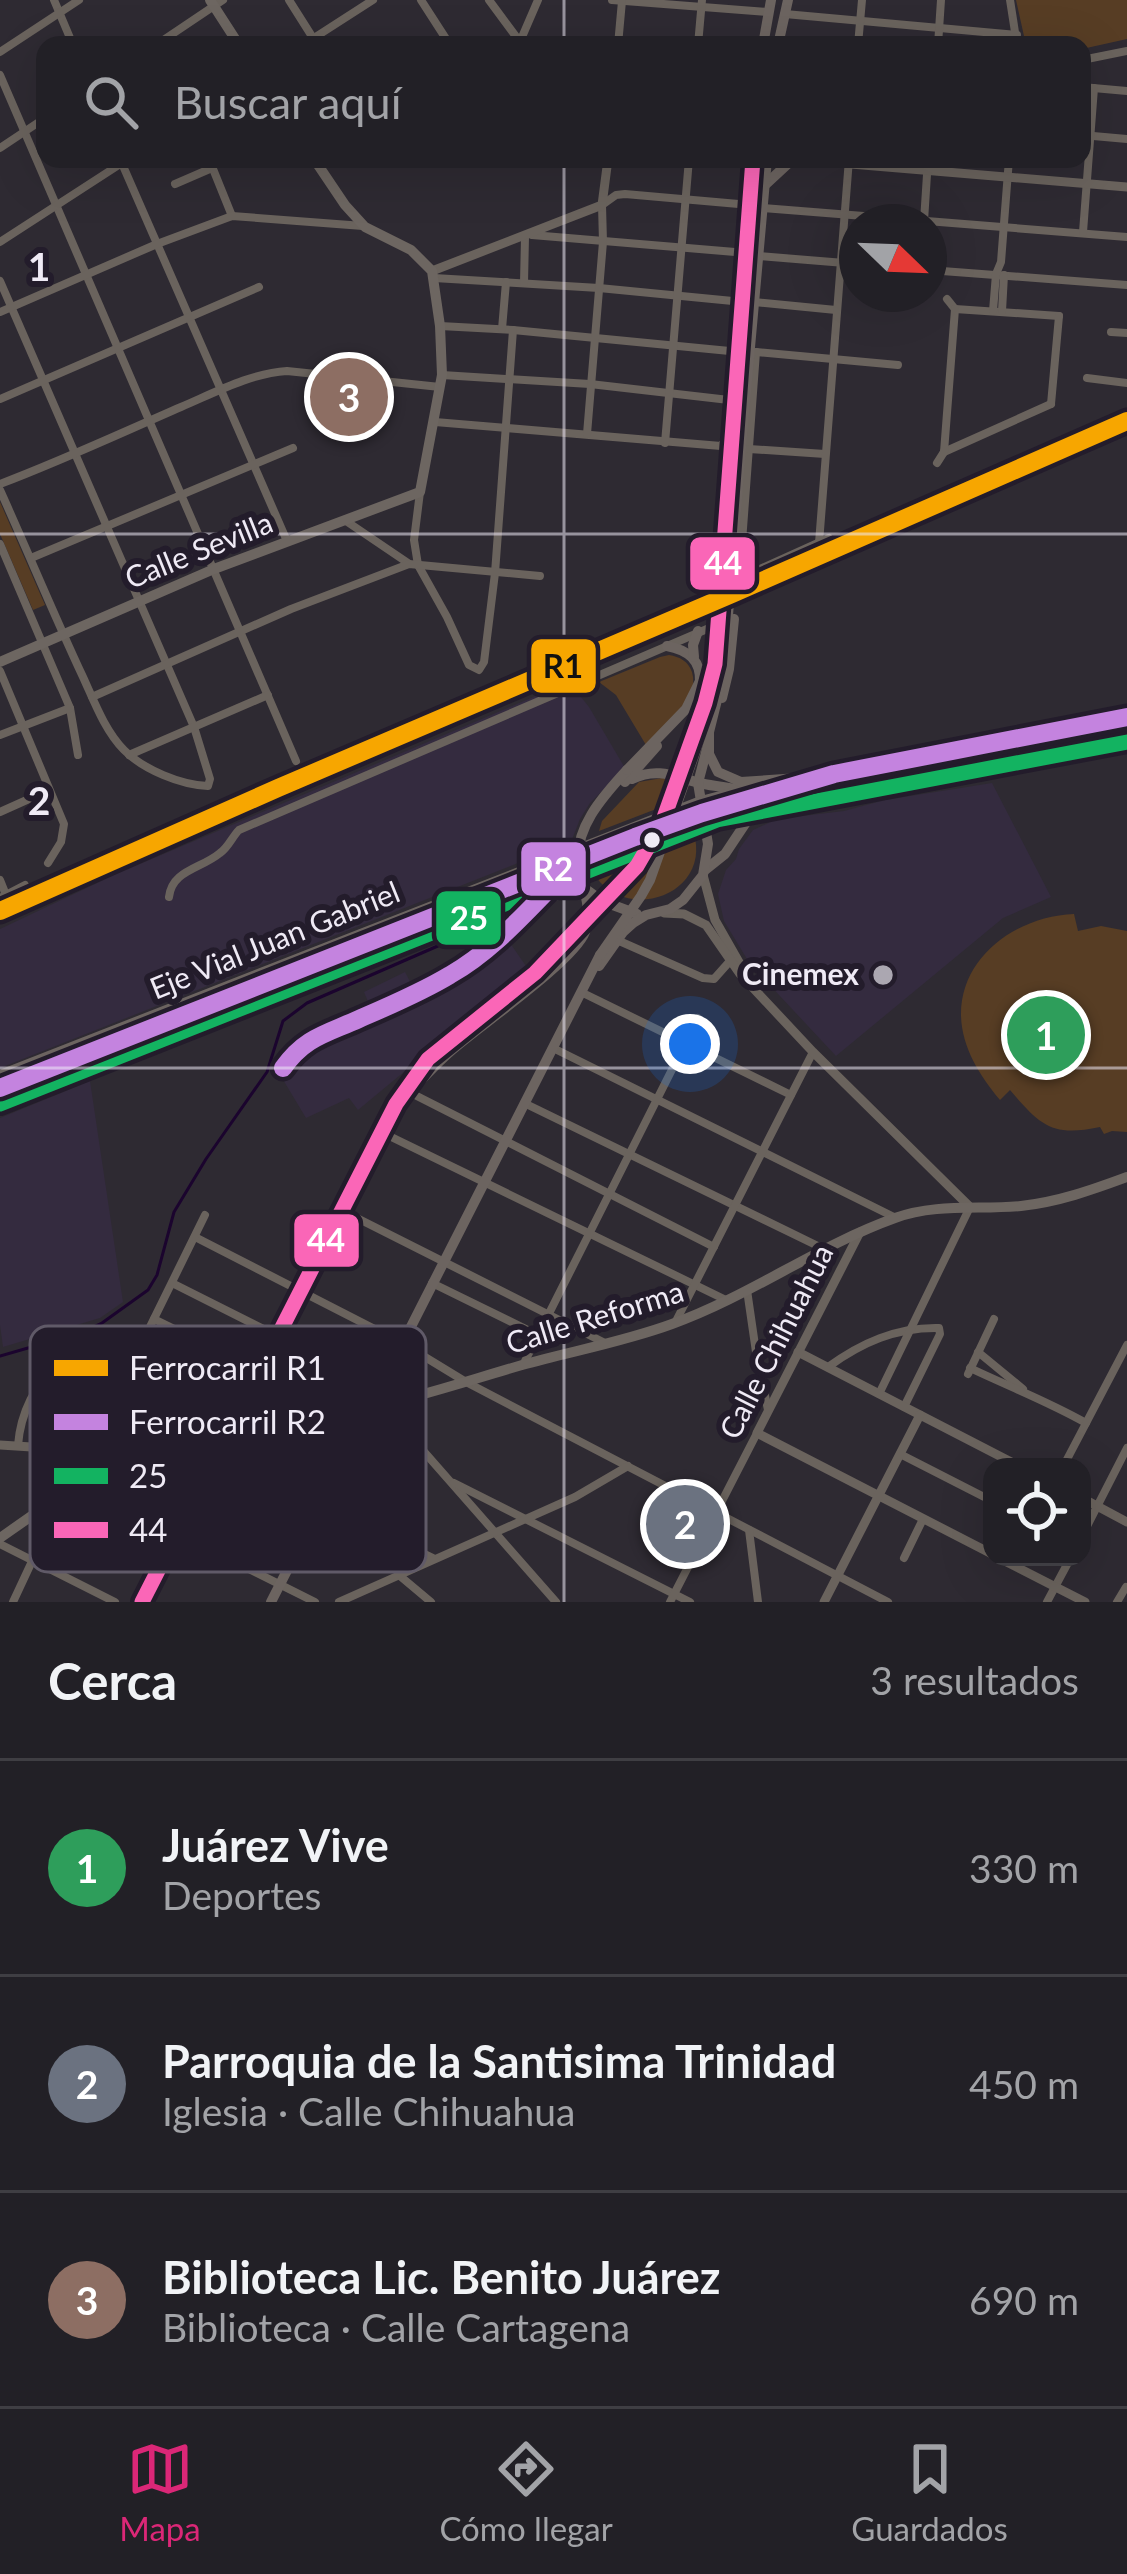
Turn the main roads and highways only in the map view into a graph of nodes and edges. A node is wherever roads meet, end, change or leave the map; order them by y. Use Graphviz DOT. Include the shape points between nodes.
graph roads {
  1 [pos="788,0"];
  2 [pos="215,2"];
  3 [pos="769,6"];
  4 [pos="234,36"];
  5 [pos="764,36"];
  6 [pos="780,36"];
  7 [pos="320,168"];
  8 [pos="754,168"];
  9 [pos="766,168"];
  10 [pos="781,168"];
  11 [pos="764,185"];
  12 [pos="756,206"];
  13 [pos="737,445"];
  14 [pos="734,619"];
  15 [pos="698,632"];
  16 [pos="717,639"];
  17 [pos="667,646"];
  18 [pos="694,659"];
  19 [pos="0,666"];
  20 [pos="722,674"];
  21 [pos="1127,729"];
  22 [pos="1091,736"];
  23 [pos="1127,742"];
  24 [pos="704,762"];
  25 [pos="698,783"];
  26 [pos="622,785"];
  27 [pos="723,786"];
  28 [pos="743,790"];
  29 [pos="700,801"];
  30 [pos="753,812"];
  31 [pos="588,824"];
  32 [pos="704,825"];
  33 [pos="578,848"];
  34 [pos="704,873"];
  35 [pos="584,883"];
  36 [pos="651,914"];
  37 [pos="0,1075"];
  38 [pos="407,1091"];
  39 [pos="525,1100"];
  40 [pos="0,1104"];
  41 [pos="1127,1177"];
  42 [pos="281,1326"];
  43 [pos="410,1326"];
  44 [pos="426,1393"];
  45 [pos="30,1518"];
  46 [pos="0,1541"];
  47 [pos="157,1572"];
  48 [pos="286,1572"];
  49 [pos="142,1602"];
  50 [pos="271,1602"];
  1 -- 6 [label="main road"];
  2 -- 4 [label="main road"];
  3 -- 5 [label="main road"];
  7 -- 19 [label="main road, Calle Sevilla" via="365,226 411,250 433,275 441,381 420,492 214,569"];
  8 -- 12 [label="main road"];
  9 -- 11 [label="main road"];
  10 -- 11 [label="main road"];
  11 -- 12 [label="main road"];
  12 -- 13 [label="main road"];
  13 -- 16 [label="main road, bridge"];
  13 -- 20 [label="main road, bridge"];
  14 -- 24 [label="main road"];
  15 -- 18 [label="main road"];
  16 -- 31 [label="main road, bridge" via="686,709"];
  16 -- 38 [label="main road, bridge" via="698,725 646,852 535,973 428,1060"];
  17 -- 18 [label="main road"];
  18 -- 26 [label="main road" via="701,678 692,704"];
  20 -- 22 [label="main road, bridge" via="709,754 718,772 741,782 871,773"];
  20 -- 39 [label="main road, bridge" via="650,880 587,976"];
  21 -- 22 [label="main road, Eje Vial Juan Gabriel"];
  22 -- 28 [label="main road, Eje Vial Juan Gabriel" via="880,779"];
  23 -- 30 [label="main road"];
  24 -- 25 [label="main road"];
  24 -- 27 [label="main road"];
  25 -- 26 [label="main road" via="658,772"];
  25 -- 27 [label="main road"];
  25 -- 29 [label="main road"];
  26 -- 31 [label="main road"];
  27 -- 28 [label="main road"];
  28 -- 29 [label="main road, Eje Vial Juan Gabriel"];
  29 -- 32 [label="main road"];
  29 -- 33 [label="main road, Eje Vial Juan Gabriel"];
  30 -- 32 [label="main road"];
  30 -- 34 [label="main road"];
  31 -- 33 [label="main road"];
  32 -- 34 [label="main road"];
  32 -- 35 [label="main road"];
  33 -- 35 [label="main road"];
  33 -- 37 [label="main road, Eje Vial Juan Gabriel"];
  34 -- 36 [label="main road" via="683,900"];
  35 -- 36 [label="main road" via="602,901"];
  35 -- 38 [label="main road" via="587,922 578,943"];
  35 -- 40 [label="main road, Eje Vial Juan Gabriel" via="566,894 518,899"];
  36 -- 39 [label="main road" via="617,940"];
  38 -- 42 [label="main road"];
  39 -- 43 [label="main road"];
  41 -- 44 [label="main road, Calle Reforma" via="1046,1202 896,1217 675,1323"];
  45 -- 46 [label="main road, Calle Reforma"];
  47 -- 49 [label="main road"];
  48 -- 50 [label="main road"];
}
